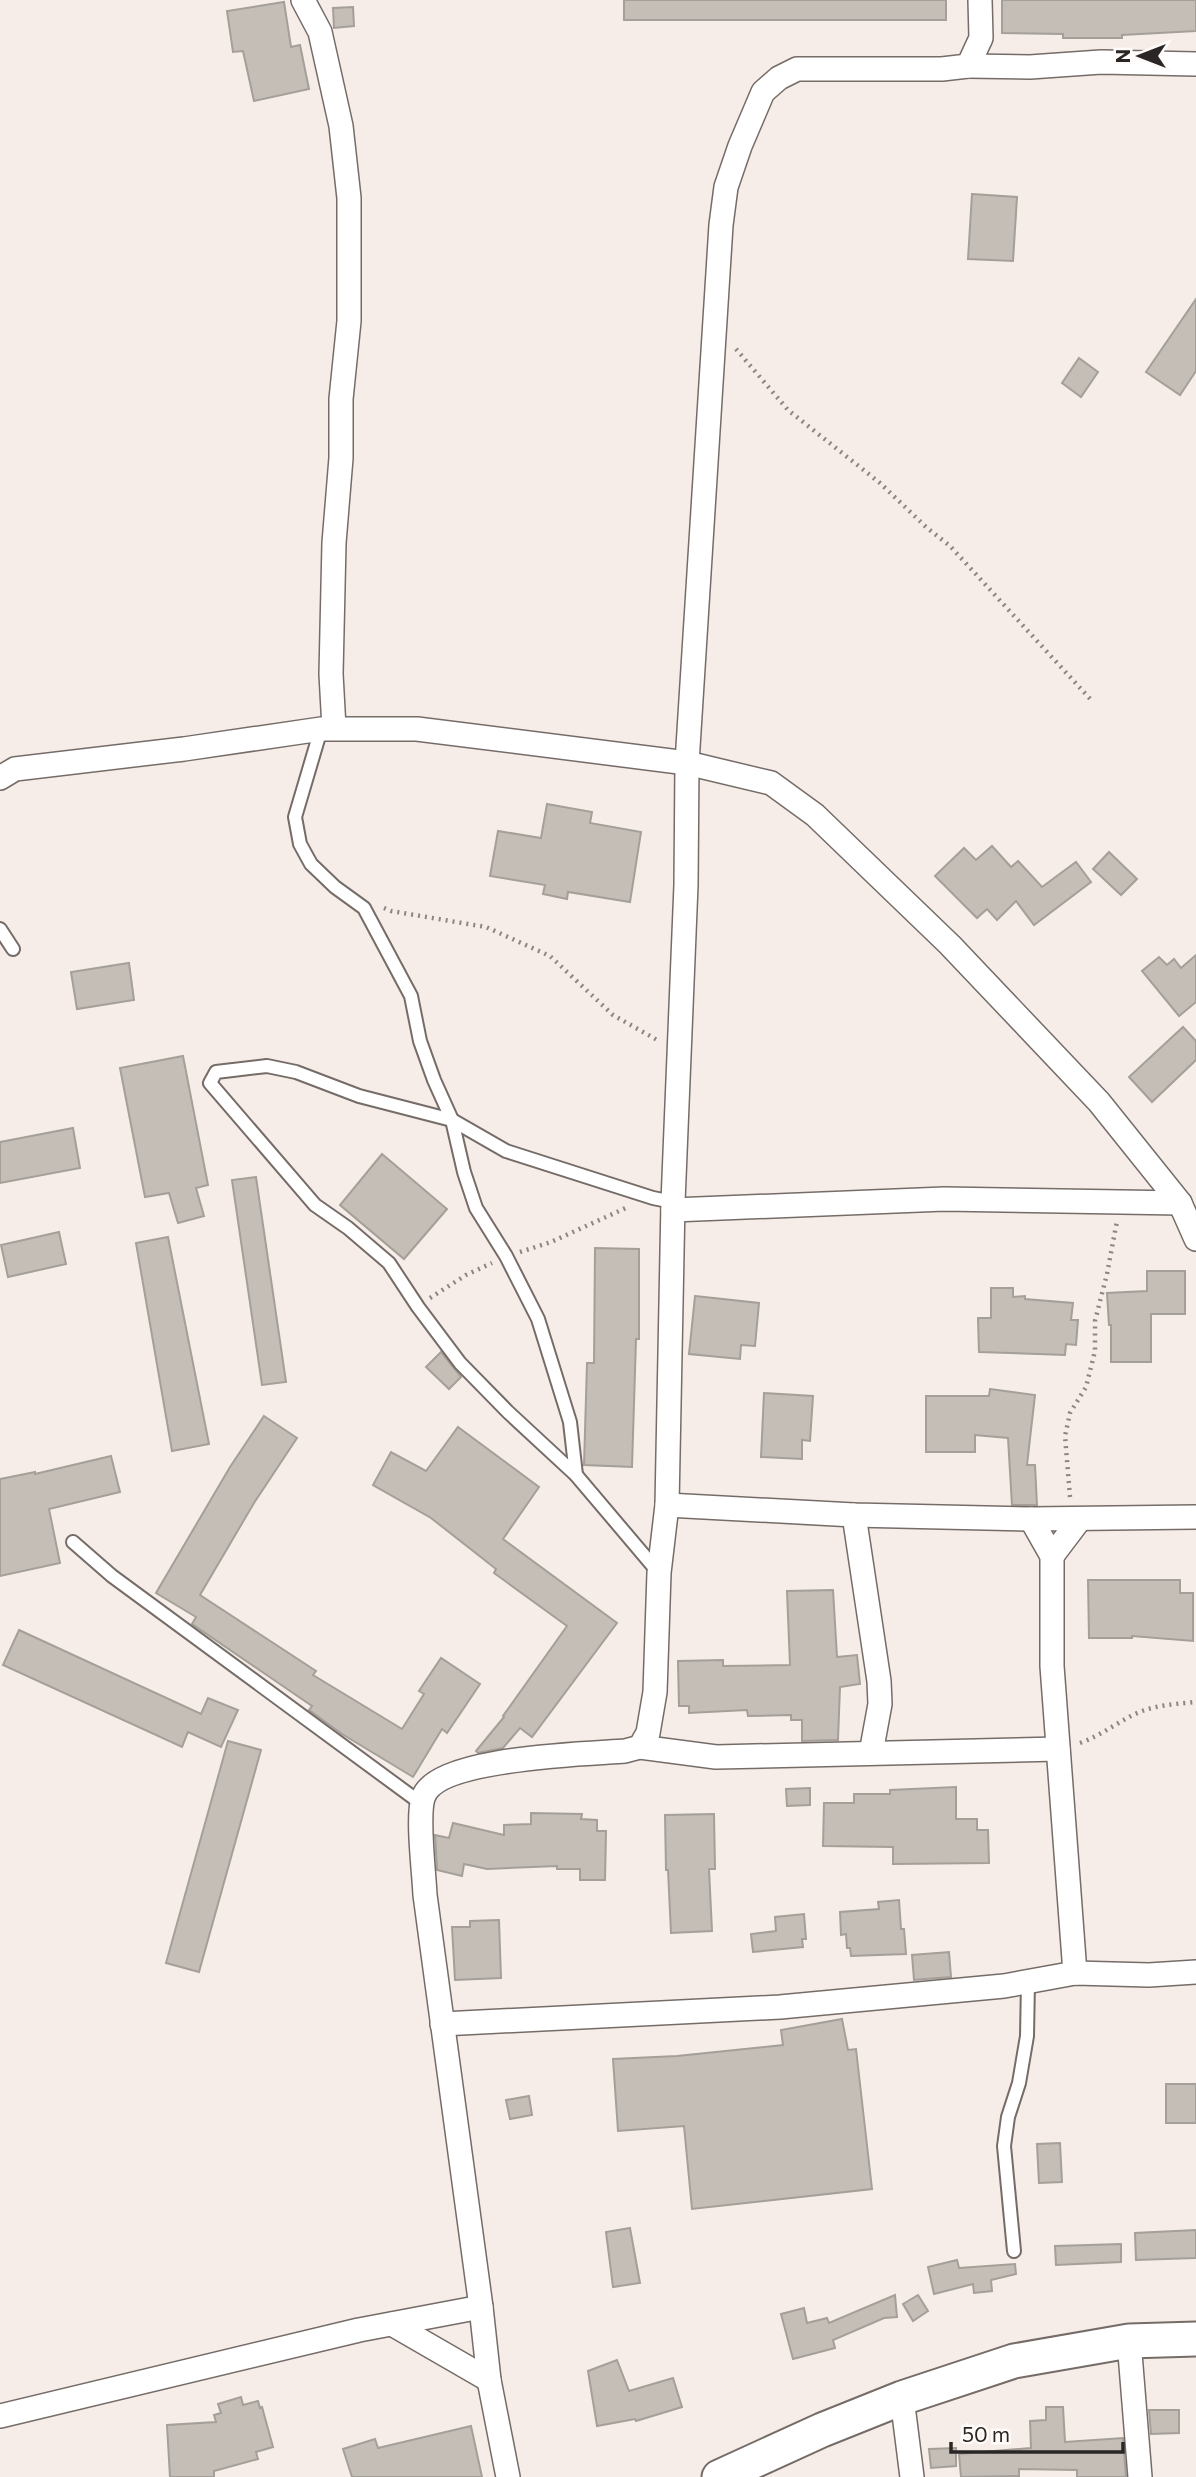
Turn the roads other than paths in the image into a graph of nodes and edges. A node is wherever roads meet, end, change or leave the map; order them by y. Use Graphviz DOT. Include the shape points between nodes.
graph roads {
  1 [pos="303,0"];
  2 [pos="980,0"];
  3 [pos="1196,64"];
  4 [pos="968,66"];
  5 [pos="327,728"];
  6 [pos="687,763"];
  7 [pos="0,778"];
  8 [pos="0,929"];
  9 [pos="13,949"];
  10 [pos="452,1120"];
  11 [pos="666,1203"];
  12 [pos="1180,1203"];
  13 [pos="1196,1239"];
  14 [pos="576,1475"];
  15 [pos="667,1505"];
  16 [pos="854,1515"];
  17 [pos="1196,1517"];
  18 [pos="1031,1519"];
  19 [pos="1075,1519"];
  20 [pos="73,1542"];
  21 [pos="1052,1556"];
  22 [pos="660,1573"];
  23 [pos="640,1747"];
  24 [pos="1058,1749"];
  25 [pos="871,1753"];
  26 [pos="422,1804"];
  27 [pos="1196,1972"];
  28 [pos="1074,1973"];
  29 [pos="1028,1982"];
  30 [pos="442,2024"];
  31 [pos="1014,2251"];
  32 [pos="481,2306"];
  33 [pos="392,2323"];
  34 [pos="1196,2339"];
  35 [pos="1129,2341"];
  36 [pos="489,2380"];
  37 [pos="902,2398"];
  38 [pos="0,2416"];
  39 [pos="508,2477"];
  40 [pos="719,2477"];
  41 [pos="912,2477"];
  42 [pos="1140,2477"];
  1 -- 5 [label="street" via="320,32 341,126 349,198 349,321 341,399"];
  2 -- 4 [label="street" via="981,38"];
  3 -- 4 [label="street"];
  4 -- 6 [label="street" via="797,69 763,92 740,146 726,187 721,225"];
  5 -- 6 [label="street" via="417,729"];
  5 -- 7 [label="street" via="15,769"];
  5 -- 10 [label="lane" via="295,817 300,844 311,864 364,908 411,996 420,1041"];
  6 -- 11 [label="street" via="679,1051"];
  6 -- 12 [label="street" via="771,783 815,816 950,945 1099,1102"];
  8 -- 9 [label="lane"];
  10 -- 11 [label="lane" via="506,1151"];
  10 -- 14 [label="lane" via="476,1208 538,1319 570,1422"];
  10 -- 14 [label="lane" via="267,1066 216,1072 210,1083 315,1205 389,1263 460,1363"];
  11 -- 12 [label="street" via="944,1199"];
  11 -- 15 [label="street"];
  12 -- 13 [label="street"];
  14 -- 22 [label="lane"];
  15 -- 16 [label="street"];
  15 -- 22 [label="street"];
  16 -- 18 [label="street"];
  16 -- 25 [label="street" via="879,1681 880,1704"];
  17 -- 19 [label="street"];
  18 -- 19 [label="street"];
  18 -- 21 [label="street"];
  19 -- 21 [label="street"];
  20 -- 26 [label="lane" via="112,1576"];
  21 -- 24 [label="street"];
  22 -- 23 [label="street" via="655,1692 648,1733"];
  23 -- 25 [label="street" via="716,1757"];
  23 -- 26 [label="street" via="508,1761 456,1772 434,1783"];
  24 -- 25 [label="street"];
  24 -- 28 [label="street"];
  26 -- 30 [label="street" via="425,1895"];
  27 -- 28 [label="street"];
  28 -- 29 [label="street"];
  29 -- 30 [label="street" via="780,2007"];
  29 -- 31 [label="lane" via="1027,2036 1003,2146"];
  30 -- 32 [label="street"];
  32 -- 33 [label="street"];
  32 -- 36 [label="street"];
  33 -- 36 [label="street"];
  33 -- 38 [label="street"];
  34 -- 35 [label="main road"];
  35 -- 37 [label="main road" via="1014,2361"];
  35 -- 42 [label="street"];
  36 -- 39 [label="street"];
  37 -- 40 [label="main road"];
  37 -- 41 [label="street"];
}
